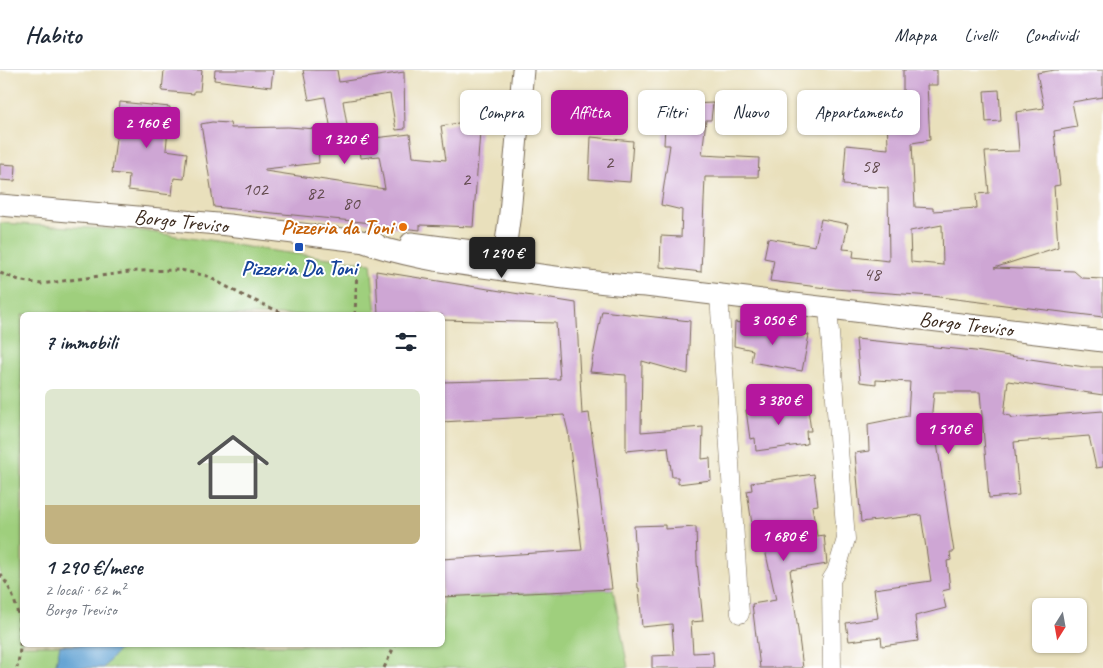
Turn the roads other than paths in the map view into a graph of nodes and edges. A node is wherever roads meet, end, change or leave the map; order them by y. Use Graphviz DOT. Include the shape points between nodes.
graph roads {
  1 [pos="523,70"];
  2 [pos="0,205"];
  3 [pos="361,241"];
  4 [pos="504,255"];
  5 [pos="534,274"];
  6 [pos="646,286"];
  7 [pos="719,295"];
  8 [pos="828,308"];
  9 [pos="1103,341"];
  10 [pos="740,614"];
  11 [pos="832,668"];
  1 -- 4 [label="street"];
  2 -- 3 [label="street, Borgo Treviso" via="219,224"];
  3 -- 4 [label="street, Borgo Treviso" via="400,242"];
  3 -- 5 [label="street, Borgo Treviso" via="442,262"];
  4 -- 5 [label="street, Borgo Treviso" via="508,262 526,267"];
  4 -- 6 [label="street, Borgo Treviso" via="597,272"];
  5 -- 6 [label="street, Borgo Treviso" via="582,282"];
  6 -- 7 [label="street, Borgo Treviso"];
  7 -- 8 [label="street, Borgo Treviso"];
  7 -- 10 [label="street"];
  8 -- 9 [label="street, Borgo Treviso"];
  8 -- 11 [label="street" via="846,539 831,580"];
}
